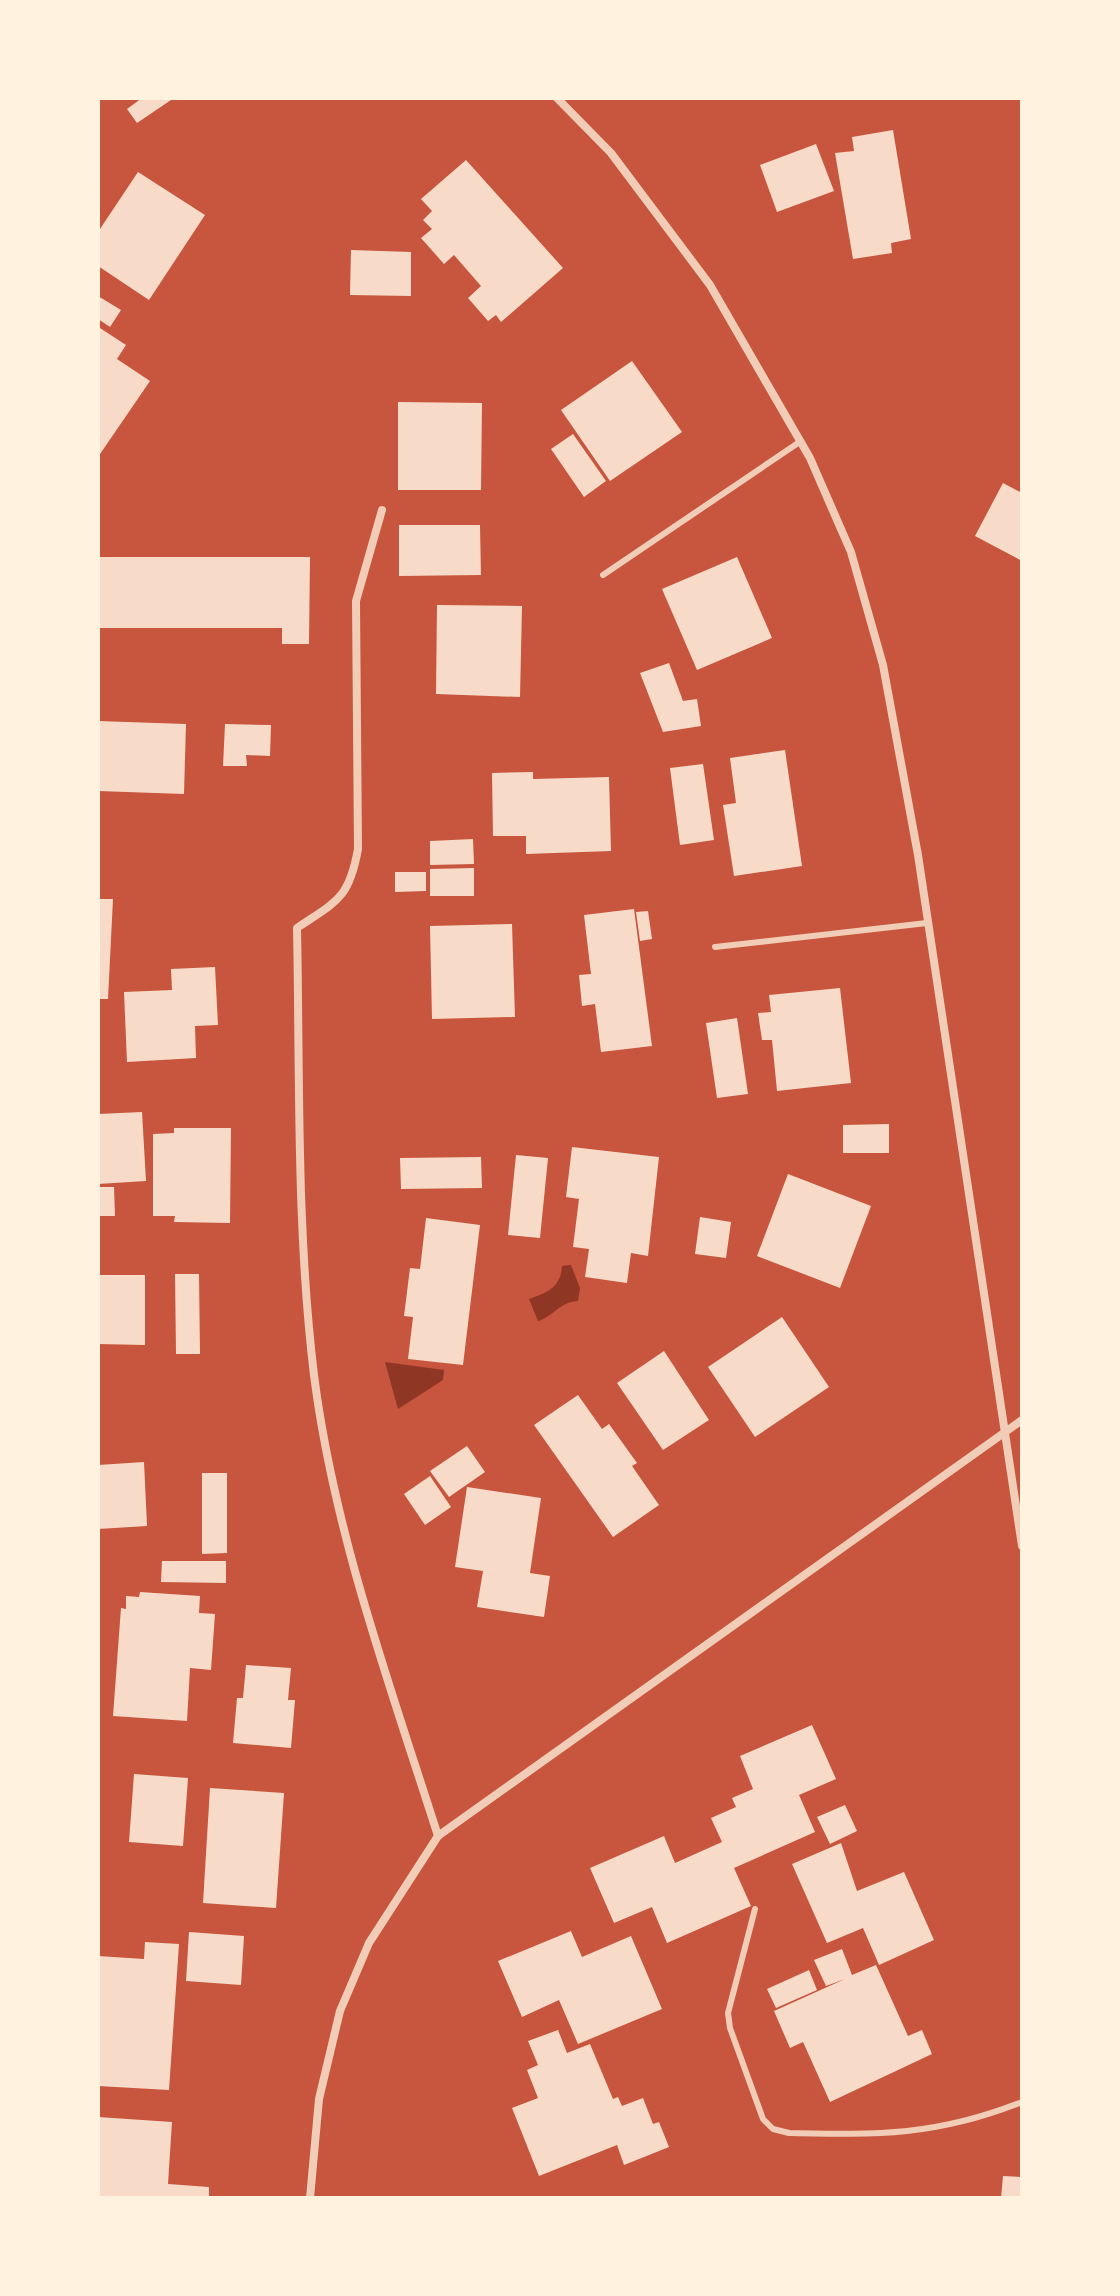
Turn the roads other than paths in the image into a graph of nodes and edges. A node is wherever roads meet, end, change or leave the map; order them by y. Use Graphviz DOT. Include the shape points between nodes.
graph roads {
  1 [pos="557,98"];
  2 [pos="801,441"];
  3 [pos="382,510"];
  4 [pos="603,575"];
  5 [pos="927,923"];
  6 [pos="715,947"];
  7 [pos="1022,1420"];
  8 [pos="1007,1430"];
  9 [pos="1022,1546"];
  10 [pos="438,1836"];
  11 [pos="755,1909"];
  12 [pos="1022,2102"];
  13 [pos="310,2198"];
  1 -- 2 [label="street" via="611,153 710,285"];
  2 -- 4 [label="lane"];
  2 -- 5 [label="street" via="851,552 883,665"];
  3 -- 10 [label="street" via="356,601 358,849 352,881 338,901 297,928 304,1245 314,1376 334,1484 362,1595"];
  5 -- 6 [label="lane"];
  5 -- 8 [label="street"];
  7 -- 8 [label="street"];
  8 -- 9 [label="street"];
  8 -- 10 [label="street"];
  10 -- 13 [label="street" via="369,1943 340,2011 319,2099"];
  11 -- 12 [label="lane" via="728,2013 763,2119 773,2129 890,2135 988,2116"];
}
